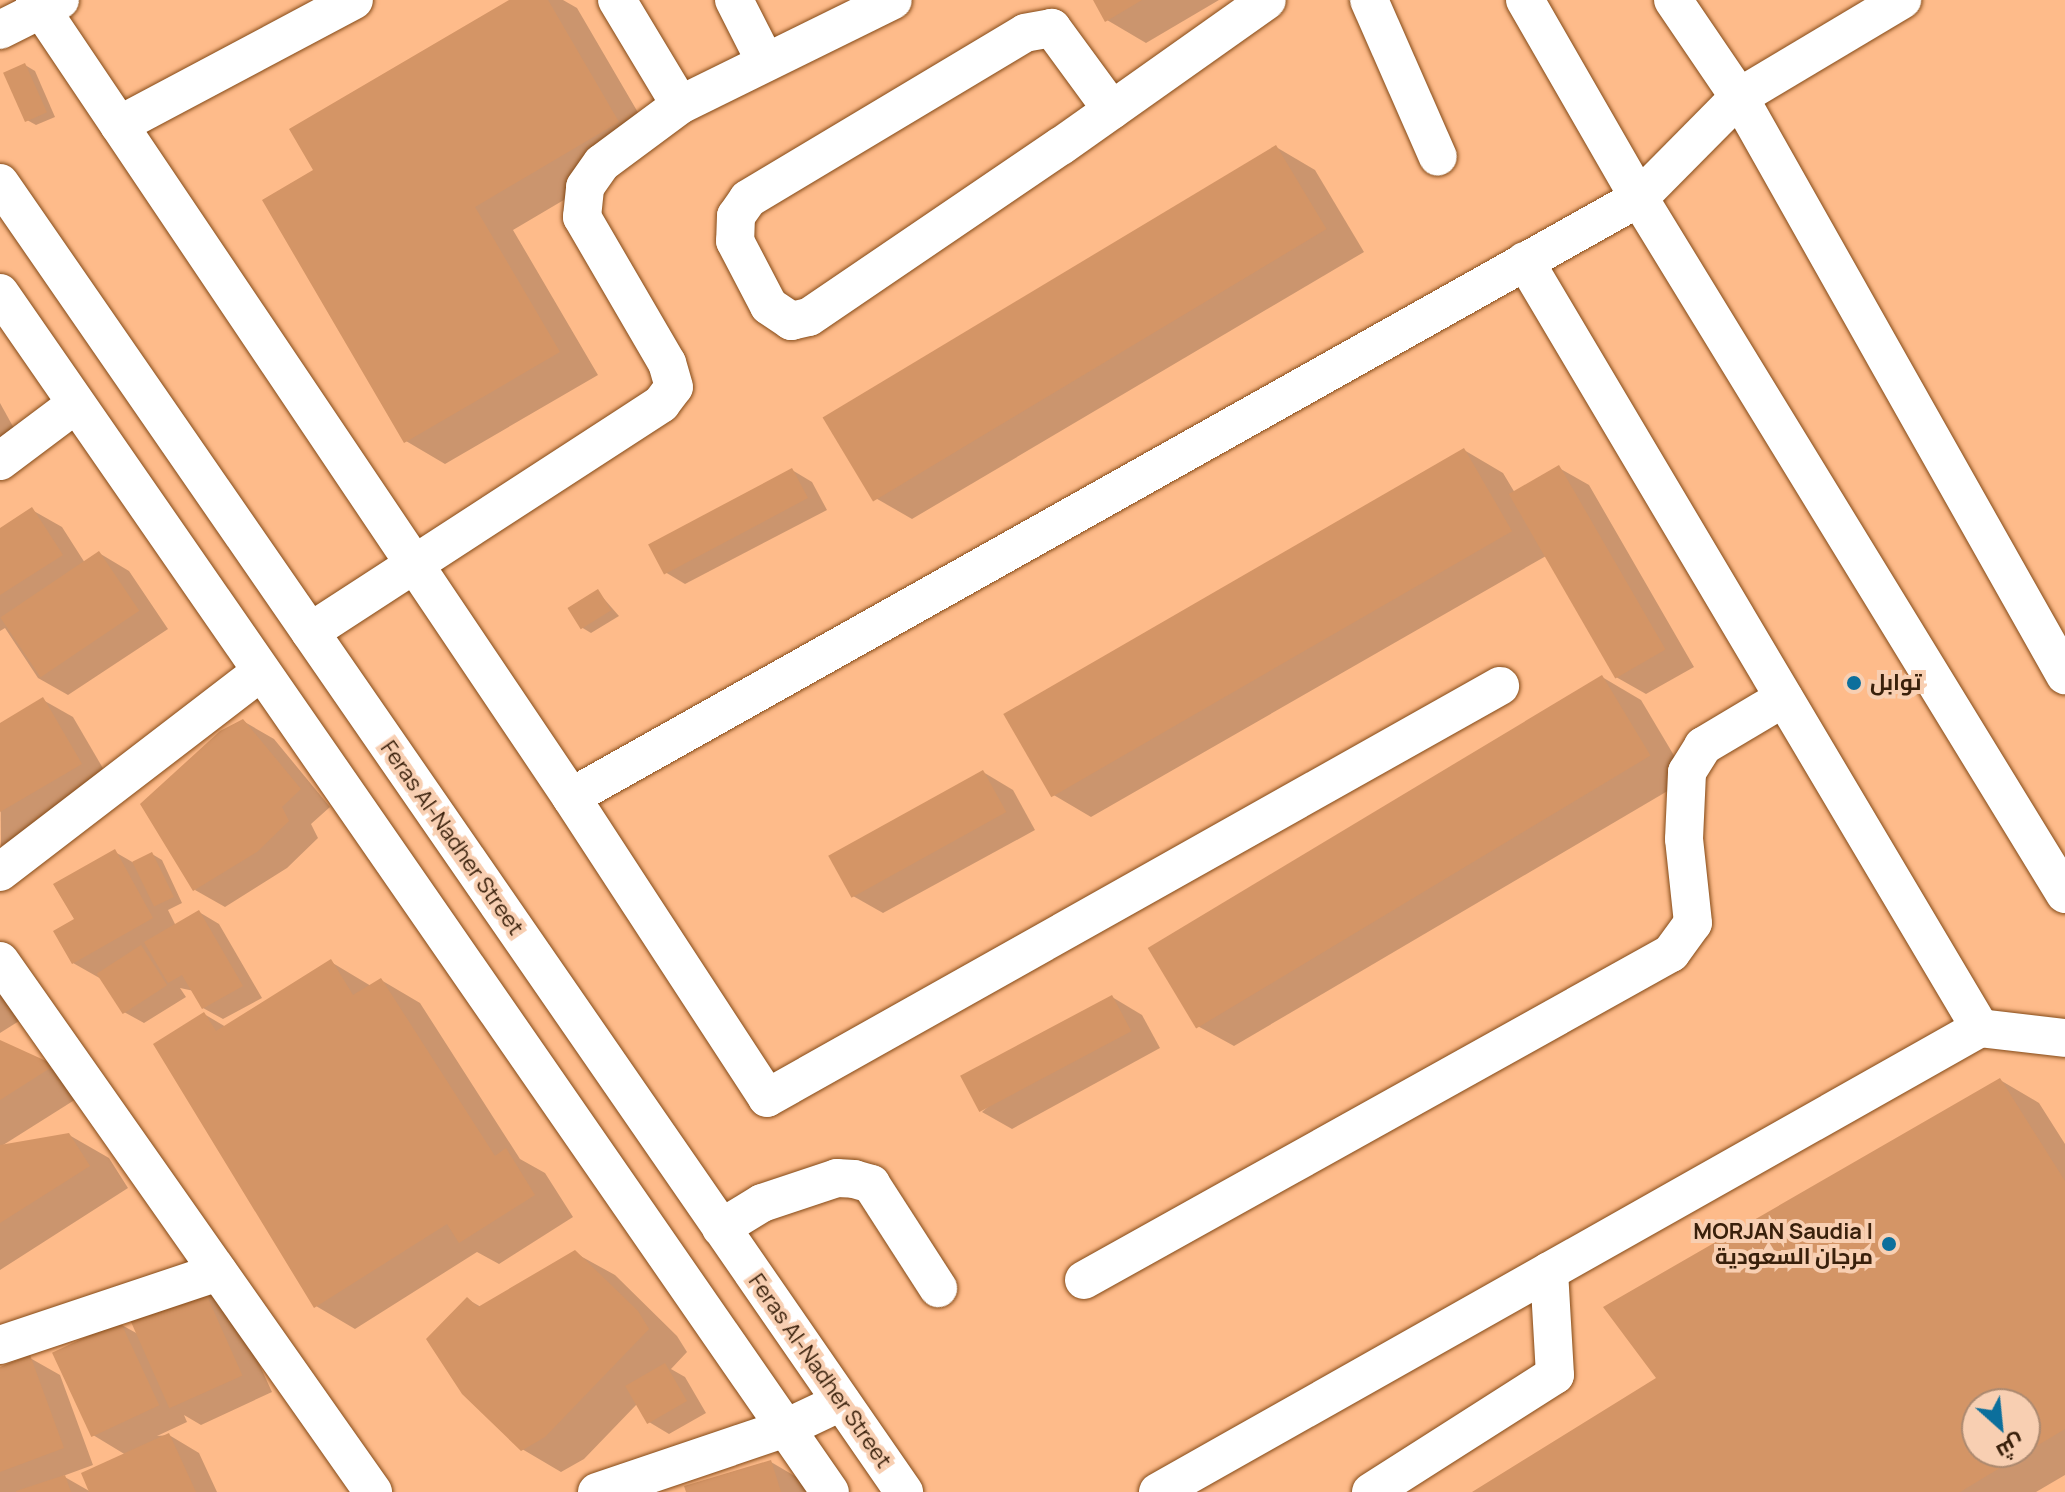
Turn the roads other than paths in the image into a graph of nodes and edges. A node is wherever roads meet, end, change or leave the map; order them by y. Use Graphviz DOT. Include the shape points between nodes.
graph roads {
  1 [pos="354,0"];
  2 [pos="617,0"];
  3 [pos="734,0"];
  4 [pos="893,0"];
  5 [pos="1267,0"];
  6 [pos="1369,0"];
  7 [pos="1525,0"];
  8 [pos="1673,0"];
  9 [pos="1902,0"];
  10 [pos="45,3"];
  11 [pos="0,30"];
  12 [pos="765,61"];
  13 [pos="1739,97"];
  14 [pos="680,105"];
  15 [pos="1112,110"];
  16 [pos="119,125"];
  17 [pos="1438,157"];
  18 [pos="0,183"];
  19 [pos="1639,198"];
  20 [pos="1525,261"];
  21 [pos="0,293"];
  22 [pos="76,404"];
  23 [pos="0,461"];
  24 [pos="414,563"];
  25 [pos="310,632"];
  26 [pos="261,672"];
  27 [pos="2065,675"];
  28 [pos="1500,686"];
  29 [pos="1784,698"];
  30 [pos="571,797"];
  31 [pos="0,872"];
  32 [pos="2065,894"];
  33 [pos="0,961"];
  34 [pos="1980,1028"];
  35 [pos="2065,1038"];
  36 [pos="721,1228"];
  37 [pos="1549,1271"];
  38 [pos="218,1272"];
  39 [pos="1084,1280"];
  40 [pos="938,1288"];
  41 [pos="0,1345"];
  42 [pos="841,1402"];
  43 [pos="786,1428"];
  44 [pos="373,1492"];
  45 [pos="597,1492"];
  46 [pos="830,1492"];
  47 [pos="904,1492"];
  48 [pos="1158,1492"];
  49 [pos="1371,1492"];
  1 -- 16 [label="street"];
  2 -- 14 [label="street"];
  3 -- 12 [label="street"];
  4 -- 12 [label="street"];
  5 -- 15 [label="street"];
  6 -- 17 [label="street"];
  7 -- 19 [label="street"];
  8 -- 13 [label="street"];
  9 -- 13 [label="street"];
  10 -- 11 [label="street"];
  10 -- 16 [label="street"];
  12 -- 14 [label="street"];
  13 -- 19 [label="street"];
  13 -- 27 [label="street"];
  14 -- 24 [label="street" via="602,163 585,187 582,217 667,363 674,387 661,404"];
  15 -- 15 [label="street" via="809,317 791,321 769,306 735,241 736,216 748,199 1025,33 1052,28"];
  16 -- 24 [label="street"];
  18 -- 25 [label="street, Feras Al-Nadher Street"];
  19 -- 20 [label="street"];
  19 -- 32 [label="street"];
  20 -- 29 [label="street"];
  20 -- 30 [label="street"];
  21 -- 22 [label="street"];
  22 -- 23 [label="street"];
  22 -- 26 [label="street"];
  24 -- 25 [label="street"];
  24 -- 30 [label="street"];
  25 -- 36 [label="street, Feras Al-Nadher Street"];
  26 -- 31 [label="street"];
  26 -- 43 [label="street"];
  28 -- 30 [label="street" via="767,1098"];
  29 -- 34 [label="street"];
  29 -- 39 [label="street" via="1703,746 1687,772 1684,839 1693,923 1671,953"];
  33 -- 38 [label="street"];
  34 -- 35 [label="street"];
  34 -- 37 [label="street"];
  36 -- 40 [label="street" via="762,1203 837,1178 854,1179 871,1184"];
  36 -- 42 [label="street, Feras Al-Nadher Street"];
  37 -- 48 [label="street"];
  37 -- 49 [label="street" via="1555,1375"];
  38 -- 41 [label="street"];
  38 -- 44 [label="street"];
  42 -- 43 [label="street"];
  42 -- 47 [label="street, Feras Al-Nadher Street"];
  43 -- 45 [label="street"];
  43 -- 46 [label="street"];
}
